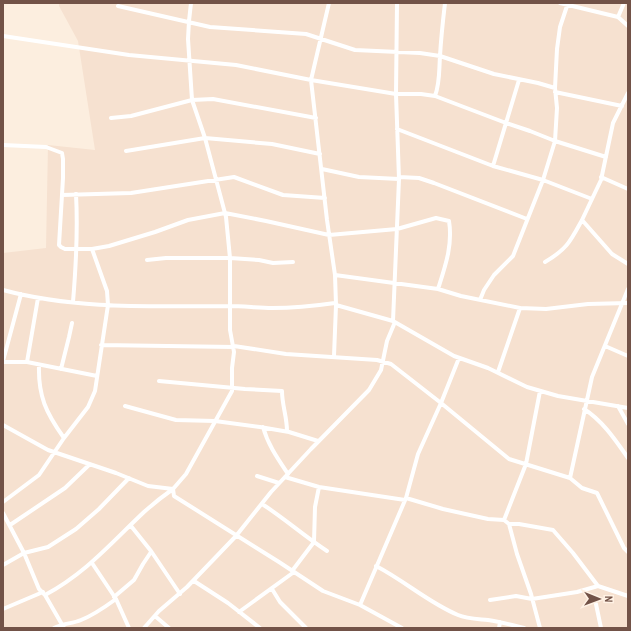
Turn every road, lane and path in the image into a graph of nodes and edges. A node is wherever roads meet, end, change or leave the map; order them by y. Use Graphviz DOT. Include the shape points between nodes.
graph roads {
  1 [pos="191,3"];
  2 [pos="329,3"];
  3 [pos="397,3"];
  4 [pos="445,3"];
  5 [pos="560,3"];
  6 [pos="624,3"];
  7 [pos="568,4"];
  8 [pos="118,6"];
  9 [pos="618,17"];
  10 [pos="188,22"];
  11 [pos="628,26"];
  12 [pos="3,36"];
  13 [pos="321,38"];
  14 [pos="397,53"];
  15 [pos="440,56"];
  16 [pos="189,59"];
  17 [pos="311,80"];
  18 [pos="519,80"];
  19 [pos="555,90"];
  20 [pos="628,93"];
  21 [pos="396,94"];
  22 [pos="435,96"];
  23 [pos="192,100"];
  24 [pos="624,101"];
  25 [pos="628,105"];
  26 [pos="622,106"];
  27 [pos="111,118"];
  28 [pos="316,118"];
  29 [pos="506,123"];
  30 [pos="397,129"];
  31 [pos="205,138"];
  32 [pos="555,141"];
  33 [pos="3,144"];
  34 [pos="126,151"];
  35 [pos="320,154"];
  36 [pos="606,157"];
  37 [pos="493,166"];
  38 [pos="322,169"];
  39 [pos="601,177"];
  40 [pos="399,178"];
  41 [pos="217,180"];
  42 [pos="543,180"];
  43 [pos="628,189"];
  44 [pos="76,194"];
  45 [pos="62,195"];
  46 [pos="325,198"];
  47 [pos="592,199"];
  48 [pos="225,213"];
  49 [pos="527,219"];
  50 [pos="582,220"];
  51 [pos="397,229"];
  52 [pos="329,235"];
  53 [pos="77,248"];
  54 [pos="92,250"];
  55 [pos="230,258"];
  56 [pos="146,260"];
  57 [pos="293,262"];
  58 [pos="545,262"];
  59 [pos="628,264"];
  60 [pos="335,275"];
  61 [pos="394,284"];
  62 [pos="438,289"];
  63 [pos="628,289"];
  64 [pos="3,290"];
  65 [pos="21,294"];
  66 [pos="38,298"];
  67 [pos="480,300"];
  68 [pos="73,302"];
  69 [pos="622,303"];
  70 [pos="628,303"];
  71 [pos="336,304"];
  72 [pos="108,305"];
  73 [pos="231,306"];
  74 [pos="520,308"];
  75 [pos="394,322"];
  76 [pos="72,324"];
  77 [pos="102,345"];
  78 [pos="605,346"];
  79 [pos="234,347"];
  80 [pos="334,356"];
  81 [pos="628,356"];
  82 [pos="459,358"];
  83 [pos="3,361"];
  84 [pos="27,362"];
  85 [pos="383,362"];
  86 [pos="39,365"];
  87 [pos="60,369"];
  88 [pos="498,372"];
  89 [pos="97,376"];
  90 [pos="159,380"];
  91 [pos="232,388"];
  92 [pos="540,390"];
  93 [pos="586,402"];
  94 [pos="441,403"];
  95 [pos="125,406"];
  96 [pos="618,406"];
  97 [pos="628,408"];
  98 [pos="584,409"];
  99 [pos="215,421"];
  100 [pos="628,424"];
  101 [pos="3,425"];
  102 [pos="263,427"];
  103 [pos="287,431"];
  104 [pos="64,438"];
  105 [pos="318,441"];
  106 [pos="55,452"];
  107 [pos="628,458"];
  108 [pos="90,464"];
  109 [pos="526,464"];
  110 [pos="286,475"];
  111 [pos="257,476"];
  112 [pos="129,478"];
  113 [pos="570,478"];
  114 [pos="279,483"];
  115 [pos="319,487"];
  116 [pos="172,488"];
  117 [pos="406,499"];
  118 [pos="3,502"];
  119 [pos="262,504"];
  120 [pos="3,513"];
  121 [pos="504,520"];
  122 [pos="509,524"];
  123 [pos="10,525"];
  124 [pos="131,526"];
  125 [pos="236,536"];
  126 [pos="314,542"];
  127 [pos="327,550"];
  128 [pos="151,552"];
  129 [pos="628,552"];
  130 [pos="24,553"];
  131 [pos="92,563"];
  132 [pos="3,565"];
  133 [pos="376,566"];
  134 [pos="293,571"];
  135 [pos="194,580"];
  136 [pos="598,586"];
  137 [pos="272,589"];
  138 [pos="44,593"];
  139 [pos="180,594"];
  140 [pos="628,596"];
  141 [pos="115,598"];
  142 [pos="532,599"];
  143 [pos="490,600"];
  144 [pos="596,604"];
  145 [pos="360,605"];
  146 [pos="3,609"];
  147 [pos="239,612"];
  148 [pos="155,616"];
  149 [pos="500,622"];
  150 [pos="63,626"];
  151 [pos="54,628"];
  152 [pos="129,628"];
  153 [pos="144,628"];
  154 [pos="169,628"];
  155 [pos="260,628"];
  156 [pos="306,628"];
  157 [pos="402,628"];
  158 [pos="499,628"];
  159 [pos="524,628"];
  160 [pos="540,628"];
  161 [pos="601,628"];
  1 -- 10 [label="street"];
  2 -- 13 [label="street"];
  3 -- 14 [label="street"];
  4 -- 15 [label="street"];
  5 -- 7 [label="street"];
  6 -- 9 [label="street"];
  7 -- 9 [label="street"];
  7 -- 19 [label="street" via="560,27"];
  8 -- 10 [label="street"];
  9 -- 11 [label="street"];
  10 -- 13 [label="street" via="210,27 296,33"];
  10 -- 16 [label="street"];
  12 -- 16 [label="street" via="129,54"];
  13 -- 14 [label="street" via="355,50"];
  13 -- 17 [label="street"];
  14 -- 15 [label="street"];
  14 -- 21 [label="street"];
  15 -- 18 [label="street"];
  15 -- 22 [label="street" via="440,76"];
  16 -- 17 [label="street" via="236,65"];
  16 -- 23 [label="street"];
  17 -- 21 [label="street"];
  17 -- 28 [label="street"];
  18 -- 19 [label="street" via="538,83"];
  18 -- 29 [label="street"];
  19 -- 26 [label="street"];
  19 -- 32 [label="street"];
  20 -- 24 [label="street"];
  21 -- 22 [label="street"];
  21 -- 30 [label="street"];
  22 -- 29 [label="street"];
  23 -- 27 [label="street" via="131,116"];
  23 -- 28 [label="street" via="213,99"];
  23 -- 31 [label="street"];
  24 -- 25 [label="street"];
  24 -- 26 [label="street"];
  26 -- 36 [label="street" via="613,123"];
  28 -- 35 [label="street"];
  29 -- 32 [label="street"];
  29 -- 37 [label="street"];
  30 -- 37 [label="street"];
  30 -- 40 [label="street"];
  31 -- 34 [label="street"];
  31 -- 35 [label="street" via="272,144"];
  31 -- 41 [label="street"];
  32 -- 36 [label="street"];
  32 -- 42 [label="street"];
  33 -- 45 [label="street" via="46,147 62,153"];
  35 -- 38 [label="street"];
  36 -- 39 [label="street"];
  37 -- 42 [label="street"];
  38 -- 40 [label="street" via="359,177"];
  38 -- 46 [label="street"];
  39 -- 43 [label="street"];
  39 -- 47 [label="street"];
  40 -- 49 [label="street" via="419,178 434,182"];
  40 -- 51 [label="street"];
  41 -- 44 [label="street" via="131,193"];
  41 -- 46 [label="street" via="234,177 283,195"];
  41 -- 48 [label="street"];
  42 -- 47 [label="street"];
  42 -- 49 [label="street"];
  44 -- 45 [label="street"];
  44 -- 53 [label="street"];
  45 -- 53 [label="street" via="59,245 65,249"];
  46 -- 52 [label="street"];
  47 -- 50 [label="street"];
  48 -- 52 [label="street"];
  48 -- 54 [label="street" via="188,220"];
  48 -- 55 [label="street"];
  49 -- 67 [label="street" via="513,256 494,275"];
  50 -- 58 [label="street" via="568,245"];
  50 -- 59 [label="street" via="612,254"];
  51 -- 52 [label="street"];
  51 -- 61 [label="street"];
  51 -- 62 [label="street" via="436,218 449,221 451,237 448,256"];
  52 -- 60 [label="street"];
  53 -- 54 [label="street"];
  53 -- 68 [label="street"];
  54 -- 72 [label="street" via="107,291"];
  55 -- 56 [label="street"];
  55 -- 57 [label="street" via="273,263"];
  55 -- 73 [label="street"];
  60 -- 61 [label="street"];
  60 -- 71 [label="street"];
  61 -- 62 [label="street"];
  61 -- 75 [label="street"];
  62 -- 67 [label="street"];
  63 -- 69 [label="street"];
  64 -- 65 [label="street"];
  65 -- 66 [label="street"];
  65 -- 83 [label="street"];
  66 -- 68 [label="street"];
  66 -- 84 [label="street"];
  67 -- 74 [label="street"];
  68 -- 72 [label="street"];
  69 -- 70 [label="street"];
  69 -- 74 [label="street" via="546,309"];
  69 -- 78 [label="street"];
  71 -- 73 [label="street" via="272,308"];
  71 -- 75 [label="street"];
  71 -- 80 [label="street"];
  72 -- 73 [label="street"];
  72 -- 77 [label="street"];
  73 -- 79 [label="street" via="230,330"];
  74 -- 88 [label="street"];
  75 -- 82 [label="street"];
  75 -- 85 [label="street"];
  76 -- 87 [label="street"];
  77 -- 79 [label="street"];
  77 -- 89 [label="street"];
  78 -- 81 [label="street"];
  78 -- 93 [label="street" via="592,377"];
  79 -- 80 [label="street" via="286,354"];
  79 -- 91 [label="street"];
  80 -- 85 [label="street"];
  82 -- 88 [label="street"];
  82 -- 94 [label="street"];
  83 -- 84 [label="street"];
  84 -- 86 [label="street"];
  85 -- 94 [label="street" via="391,364"];
  85 -- 105 [label="street" via="369,390"];
  86 -- 87 [label="street"];
  86 -- 104 [label="street" via="38,378 43,402"];
  87 -- 89 [label="street"];
  88 -- 92 [label="street"];
  89 -- 104 [label="street" via="96,391 88,407"];
  90 -- 91 [label="street"];
  91 -- 99 [label="street"];
  91 -- 103 [label="street" via="282,391"];
  92 -- 93 [label="street"];
  92 -- 109 [label="street"];
  93 -- 96 [label="street"];
  93 -- 98 [label="street"];
  94 -- 109 [label="street" via="509,459"];
  94 -- 117 [label="street" via="418,454"];
  95 -- 99 [label="street" via="176,420"];
  96 -- 97 [label="street"];
  96 -- 100 [label="street"];
  98 -- 107 [label="street" via="608,431"];
  98 -- 113 [label="street"];
  99 -- 102 [label="street"];
  99 -- 116 [label="street" via="186,474"];
  101 -- 106 [label="street"];
  102 -- 103 [label="street"];
  102 -- 110 [label="street" via="266,439"];
  103 -- 105 [label="street"];
  104 -- 106 [label="street"];
  105 -- 110 [label="street"];
  106 -- 108 [label="street"];
  106 -- 118 [label="street" via="39,475"];
  108 -- 112 [label="street"];
  108 -- 123 [label="street" via="65,488"];
  109 -- 113 [label="street"];
  109 -- 121 [label="street"];
  110 -- 114 [label="street"];
  110 -- 115 [label="street"];
  111 -- 114 [label="street"];
  112 -- 116 [label="street" via="148,486"];
  112 -- 130 [label="street" via="99,510 76,529 48,547"];
  113 -- 129 [label="street" via="582,488 597,493"];
  114 -- 119 [label="street"];
  115 -- 117 [label="street"];
  115 -- 126 [label="street" via="315,507"];
  116 -- 124 [label="street"];
  116 -- 125 [label="street" via="174,496"];
  117 -- 121 [label="street" via="443,509"];
  117 -- 133 [label="street"];
  119 -- 125 [label="street"];
  119 -- 126 [label="street"];
  120 -- 123 [label="street"];
  121 -- 122 [label="street"];
  122 -- 136 [label="street" via="553,530"];
  122 -- 142 [label="street"];
  123 -- 130 [label="street"];
  124 -- 128 [label="street"];
  124 -- 131 [label="street"];
  125 -- 134 [label="street"];
  125 -- 135 [label="street"];
  126 -- 127 [label="street"];
  126 -- 134 [label="street"];
  128 -- 139 [label="street"];
  128 -- 141 [label="street" via="134,580"];
  130 -- 132 [label="street"];
  130 -- 138 [label="street" via="39,589"];
  131 -- 138 [label="street" via="63,585"];
  131 -- 141 [label="street"];
  133 -- 145 [label="street"];
  133 -- 149 [label="street" via="460,616"];
  134 -- 137 [label="street"];
  134 -- 145 [label="street" via="323,591"];
  135 -- 139 [label="street"];
  135 -- 147 [label="street"];
  136 -- 140 [label="street"];
  136 -- 142 [label="street"];
  137 -- 147 [label="street"];
  137 -- 156 [label="street" via="280,602"];
  138 -- 146 [label="street"];
  138 -- 150 [label="street"];
  139 -- 148 [label="street"];
  141 -- 150 [label="street" via="96,613"];
  141 -- 152 [label="street"];
  142 -- 143 [label="street" via="516,596"];
  142 -- 160 [label="street"];
  144 -- 161 [label="street"];
  145 -- 157 [label="street"];
  147 -- 155 [label="street"];
  148 -- 153 [label="street"];
  148 -- 154 [label="street"];
  149 -- 158 [label="street"];
  149 -- 159 [label="street"];
  150 -- 151 [label="street"];
}
